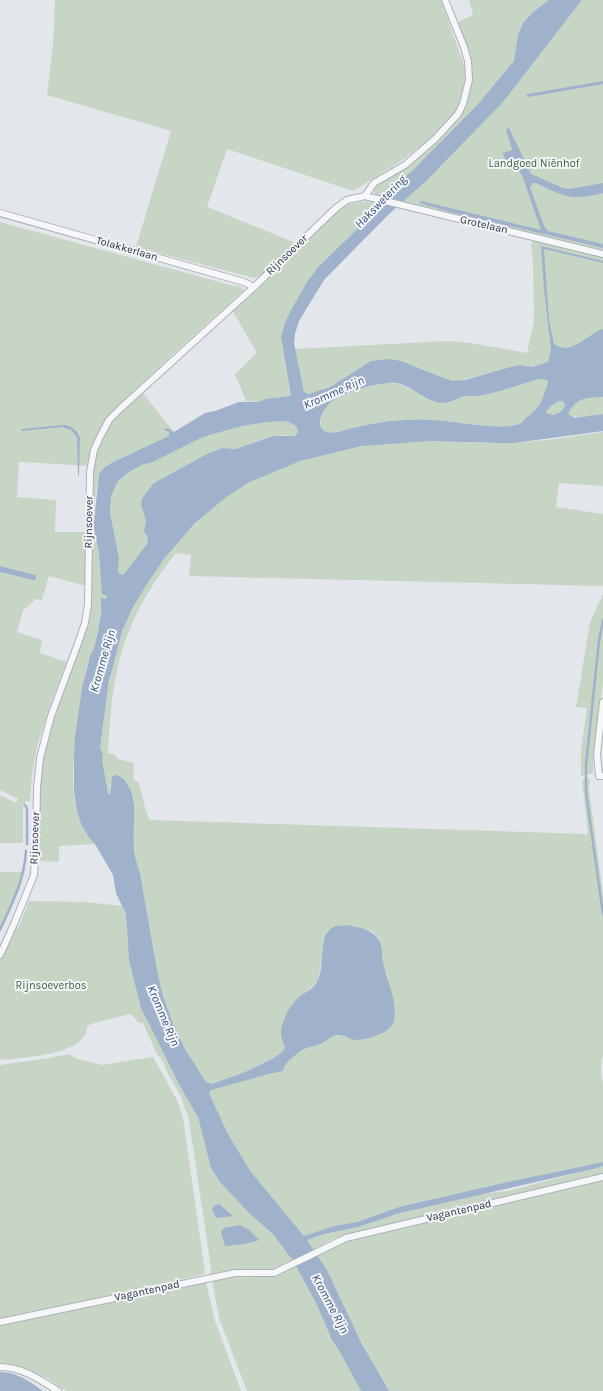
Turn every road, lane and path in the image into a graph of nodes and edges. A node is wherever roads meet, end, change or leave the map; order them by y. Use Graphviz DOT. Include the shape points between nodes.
graph roads {
  1 [pos="445,0"];
  2 [pos="365,196"];
  3 [pos="0,213"];
  4 [pos="603,254"];
  5 [pos="254,287"];
  6 [pos="603,702"];
  7 [pos="601,776"];
  8 [pos="0,955"];
  9 [pos="603,1177"];
  10 [pos="0,1322"];
  11 [pos="0,1367"];
  12 [pos="58,1391"];
  1 -- 2 [label="street" via="468,61 469,80 463,104 458,114 435,139 405,165 374,184"];
  2 -- 4 [label="street, Grotelaan"];
  2 -- 5 [label="street, Rijnsoever" via="347,200 336,208"];
  3 -- 5 [label="street, Tolakkerlaan" via="244,282"];
  5 -- 8 [label="street, Rijnsoever" via="109,420 94,450 90,472 86,616 51,716 40,758 36,788 34,875"];
  6 -- 7 [label="street" via="597,754"];
  9 -- 10 [label="street, Vagantenpad" via="346,1238 274,1272 228,1274"];
  11 -- 12 [label="street" via="21,1370"];
}
